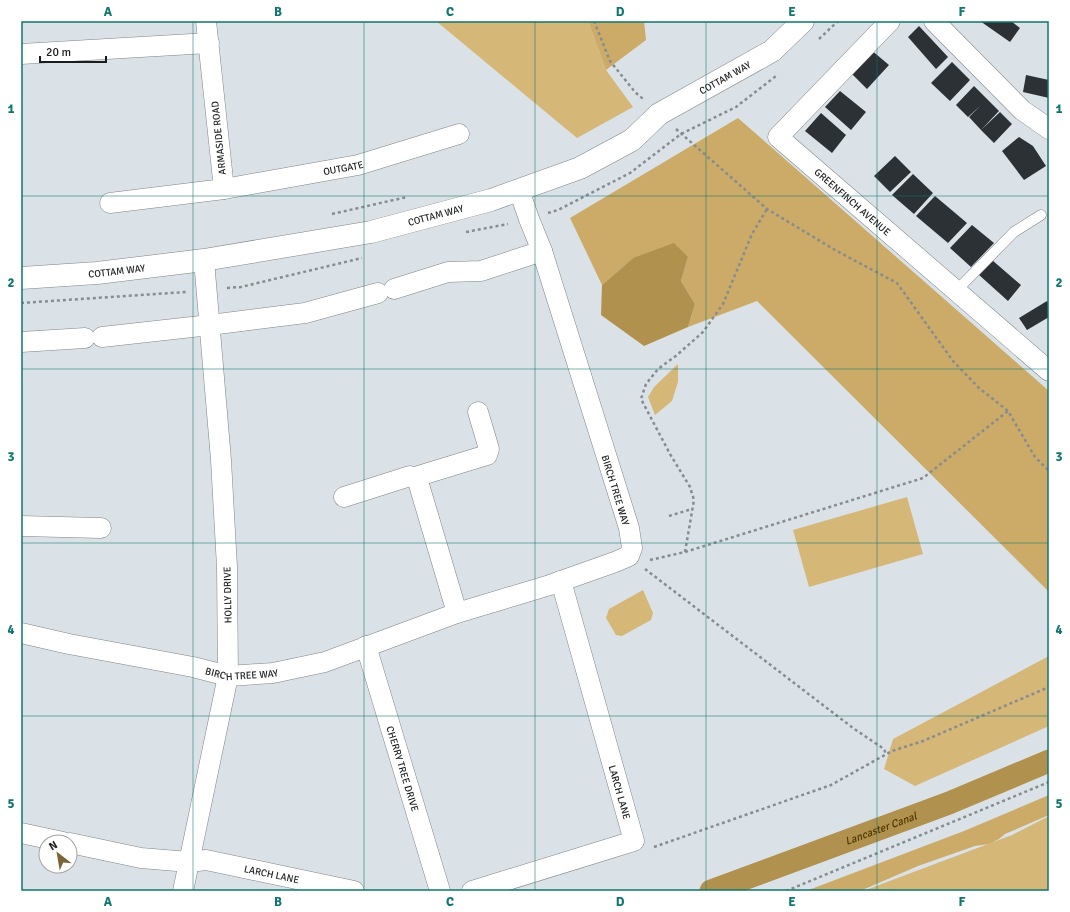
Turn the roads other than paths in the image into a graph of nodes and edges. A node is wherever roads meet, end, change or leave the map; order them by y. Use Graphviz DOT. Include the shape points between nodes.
graph roads {
  1 [pos="206,21"];
  2 [pos="803,21"];
  3 [pos="890,21"];
  4 [pos="934,21"];
  5 [pos="208,44"];
  6 [pos="21,54"];
  7 [pos="1049,129"];
  8 [pos="460,134"];
  9 [pos="224,189"];
  10 [pos="519,190"];
  11 [pos="110,203"];
  12 [pos="1041,215"];
  13 [pos="542,251"];
  14 [pos="204,260"];
  15 [pos="21,278"];
  16 [pos="956,291"];
  17 [pos="210,325"];
  18 [pos="21,342"];
  19 [pos="1047,367"];
  20 [pos="478,412"];
  21 [pos="415,477"];
  22 [pos="344,497"];
  23 [pos="21,526"];
  24 [pos="101,528"];
  25 [pos="561,581"];
  26 [pos="456,613"];
  27 [pos="21,633"];
  28 [pos="366,646"];
  29 [pos="228,676"];
  30 [pos="21,833"];
  31 [pos="38,837"];
  32 [pos="78,845"];
  33 [pos="189,862"];
  34 [pos="183,891"];
  35 [pos="354,891"];
  36 [pos="440,891"];
  37 [pos="472,891"];
  1 -- 5 [label="street, ARMASIDE ROAD"];
  2 -- 10 [label="main road, COTTAM WAY" via="772,51 659,114 632,140 587,165"];
  3 -- 16 [label="street, GREENFINCH AVENUE" via="778,137"];
  4 -- 7 [label="street" via="1022,110"];
  5 -- 6 [label="street"];
  5 -- 9 [label="street, ARMASIDE ROAD"];
  8 -- 9 [label="street, OUTGATE" via="358,165"];
  9 -- 11 [label="street, ARMASIDE ROAD"];
  10 -- 13 [label="street, BIRCH TREE WAY"];
  10 -- 14 [label="main road, COTTAM WAY" via="371,232"];
  12 -- 16 [label="lane" via="1014,232"];
  13 -- 17 [label="street" via="481,272 448,272 305,313"];
  13 -- 25 [label="street, BIRCH TREE WAY" via="629,528 634,559 614,562"];
  14 -- 15 [label="main road, COTTAM WAY" via="97,273"];
  14 -- 17 [label="street, HOLLY DRIVE"];
  16 -- 19 [label="street, GREENFINCH AVENUE"];
  17 -- 18 [label="street" via="94,338"];
  17 -- 29 [label="street, HOLLY DRIVE" via="222,460 227,567"];
  20 -- 21 [label="street" via="489,449 487,455"];
  21 -- 22 [label="street" via="410,476"];
  21 -- 26 [label="street"];
  23 -- 24 [label="street"];
  25 -- 26 [label="street, BIRCH TREE WAY"];
  25 -- 37 [label="street, LARCH LANE" via="634,841"];
  26 -- 28 [label="street, BIRCH TREE WAY"];
  27 -- 29 [label="street, BIRCH TREE WAY"];
  28 -- 29 [label="street, BIRCH TREE WAY" via="325,662 273,673"];
  28 -- 36 [label="street, CHERRY TREE DRIVE"];
  29 -- 33 [label="street, HOLLY DRIVE"];
  30 -- 31 [label="street"];
  32 -- 33 [label="street, LARCH LANE" via="141,858"];
  33 -- 34 [label="street"];
  33 -- 35 [label="street, LARCH LANE" via="206,860"];
}
